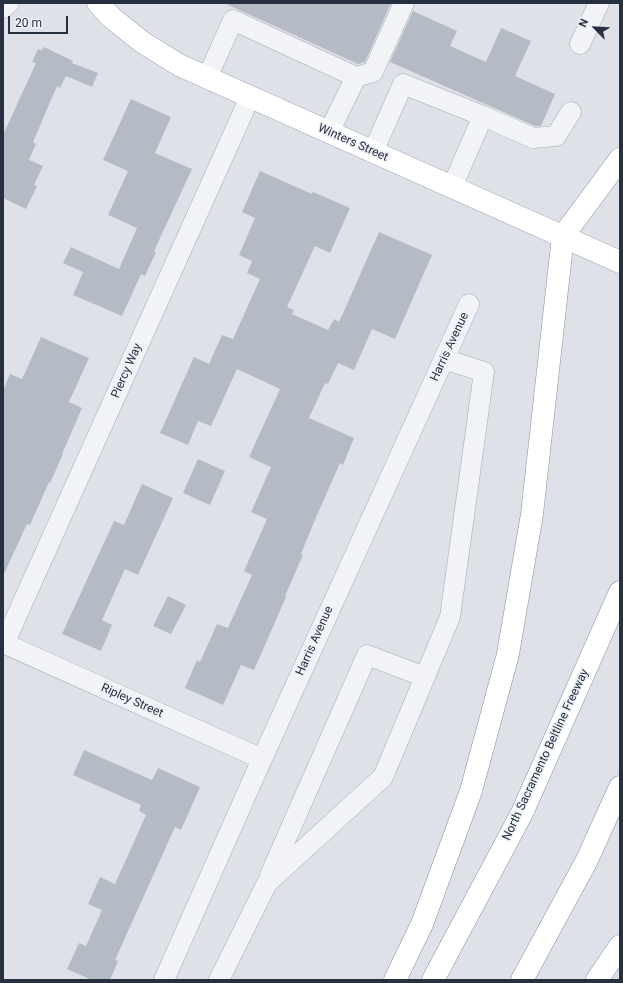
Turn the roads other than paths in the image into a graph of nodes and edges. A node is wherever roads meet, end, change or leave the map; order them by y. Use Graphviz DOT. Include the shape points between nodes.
graph roads {
  1 [pos="9,3"];
  2 [pos="98,3"];
  3 [pos="404,3"];
  4 [pos="599,3"];
  5 [pos="3,8"];
  6 [pos="580,44"];
  7 [pos="356,77"];
  8 [pos="207,78"];
  9 [pos="250,97"];
  10 [pos="571,112"];
  11 [pos="483,116"];
  12 [pos="329,132"];
  13 [pos="373,152"];
  14 [pos="620,160"];
  15 [pos="452,187"];
  16 [pos="563,236"];
  17 [pos="620,262"];
  18 [pos="469,304"];
  19 [pos="444,359"];
  20 [pos="620,592"];
  21 [pos="4,644"];
  22 [pos="425,677"];
  23 [pos="262,759"];
  24 [pos="620,787"];
  25 [pos="267,883"];
  26 [pos="620,946"];
  27 [pos="164,980"];
  28 [pos="219,980"];
  29 [pos="395,980"];
  30 [pos="433,980"];
  31 [pos="522,980"];
  32 [pos="597,980"];
  1 -- 5 [label="street"];
  2 -- 8 [label="main road, Winters Street" via="142,42 179,65"];
  3 -- 7 [label="street" via="373,72"];
  4 -- 6 [label="street"];
  7 -- 8 [label="street" via="233,20"];
  7 -- 12 [label="street"];
  8 -- 9 [label="main road, Winters Street"];
  9 -- 12 [label="main road, Winters Street"];
  9 -- 21 [label="street, Piercy Way"];
  10 -- 11 [label="street" via="556,136 533,138"];
  11 -- 13 [label="street" via="403,84"];
  11 -- 15 [label="street"];
  12 -- 13 [label="main road, Winters Street"];
  13 -- 15 [label="main road, Winters Street"];
  14 -- 16 [label="main road"];
  15 -- 16 [label="main road, Winters Street"];
  16 -- 17 [label="main road, Winters Street"];
  16 -- 29 [label="main road" via="532,514 508,654 471,791 422,924"];
  18 -- 19 [label="street, Harris Avenue"];
  19 -- 22 [label="street" via="484,372 450,617"];
  19 -- 23 [label="street, Harris Avenue"];
  20 -- 30 [label="main road, North Sacramento Beltline Freeway" via="522,813"];
  21 -- 23 [label="street, Ripley Street"];
  22 -- 25 [label="street" via="383,777"];
  22 -- 25 [label="street" via="367,655"];
  23 -- 27 [label="street, Harris Avenue"];
  24 -- 31 [label="main road" via="587,860"];
  25 -- 28 [label="street"];
  26 -- 32 [label="main road"];
}
